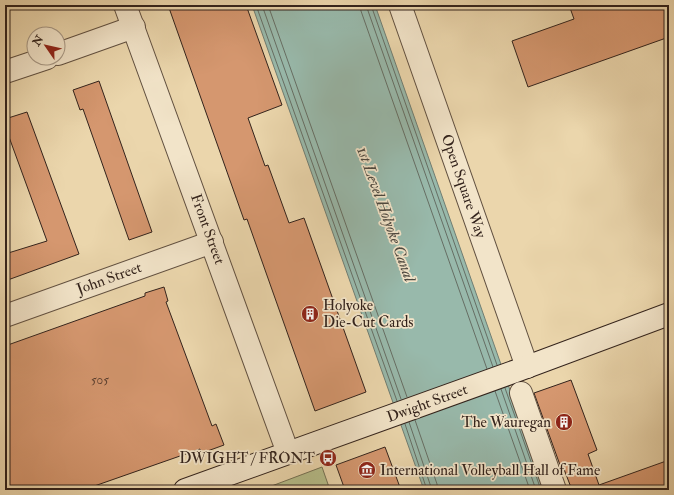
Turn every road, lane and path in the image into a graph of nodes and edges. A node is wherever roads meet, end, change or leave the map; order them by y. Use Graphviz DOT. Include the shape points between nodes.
graph roads {
  1 [pos="125,5"];
  2 [pos="400,5"];
  3 [pos="134,27"];
  4 [pos="66,51"];
  5 [pos="26,65"];
  6 [pos="5,72"];
  7 [pos="212,242"];
  8 [pos="669,314"];
  9 [pos="5,316"];
  10 [pos="522,369"];
  11 [pos="521,393"];
  12 [pos="288,453"];
  13 [pos="184,490"];
  14 [pos="555,490"];
  1 -- 3 [label="street, Front Street"];
  2 -- 10 [label="street, Open Square Way"];
  3 -- 4 [label="street"];
  3 -- 7 [label="street, Front Street"];
  5 -- 6 [label="street"];
  7 -- 9 [label="street, John Street"];
  7 -- 12 [label="street, Front Street"];
  8 -- 10 [label="street, Dwight Street"];
  10 -- 12 [label="street, Dwight Street"];
  11 -- 14 [label="street"];
  12 -- 13 [label="street, Dwight Street"];
}
